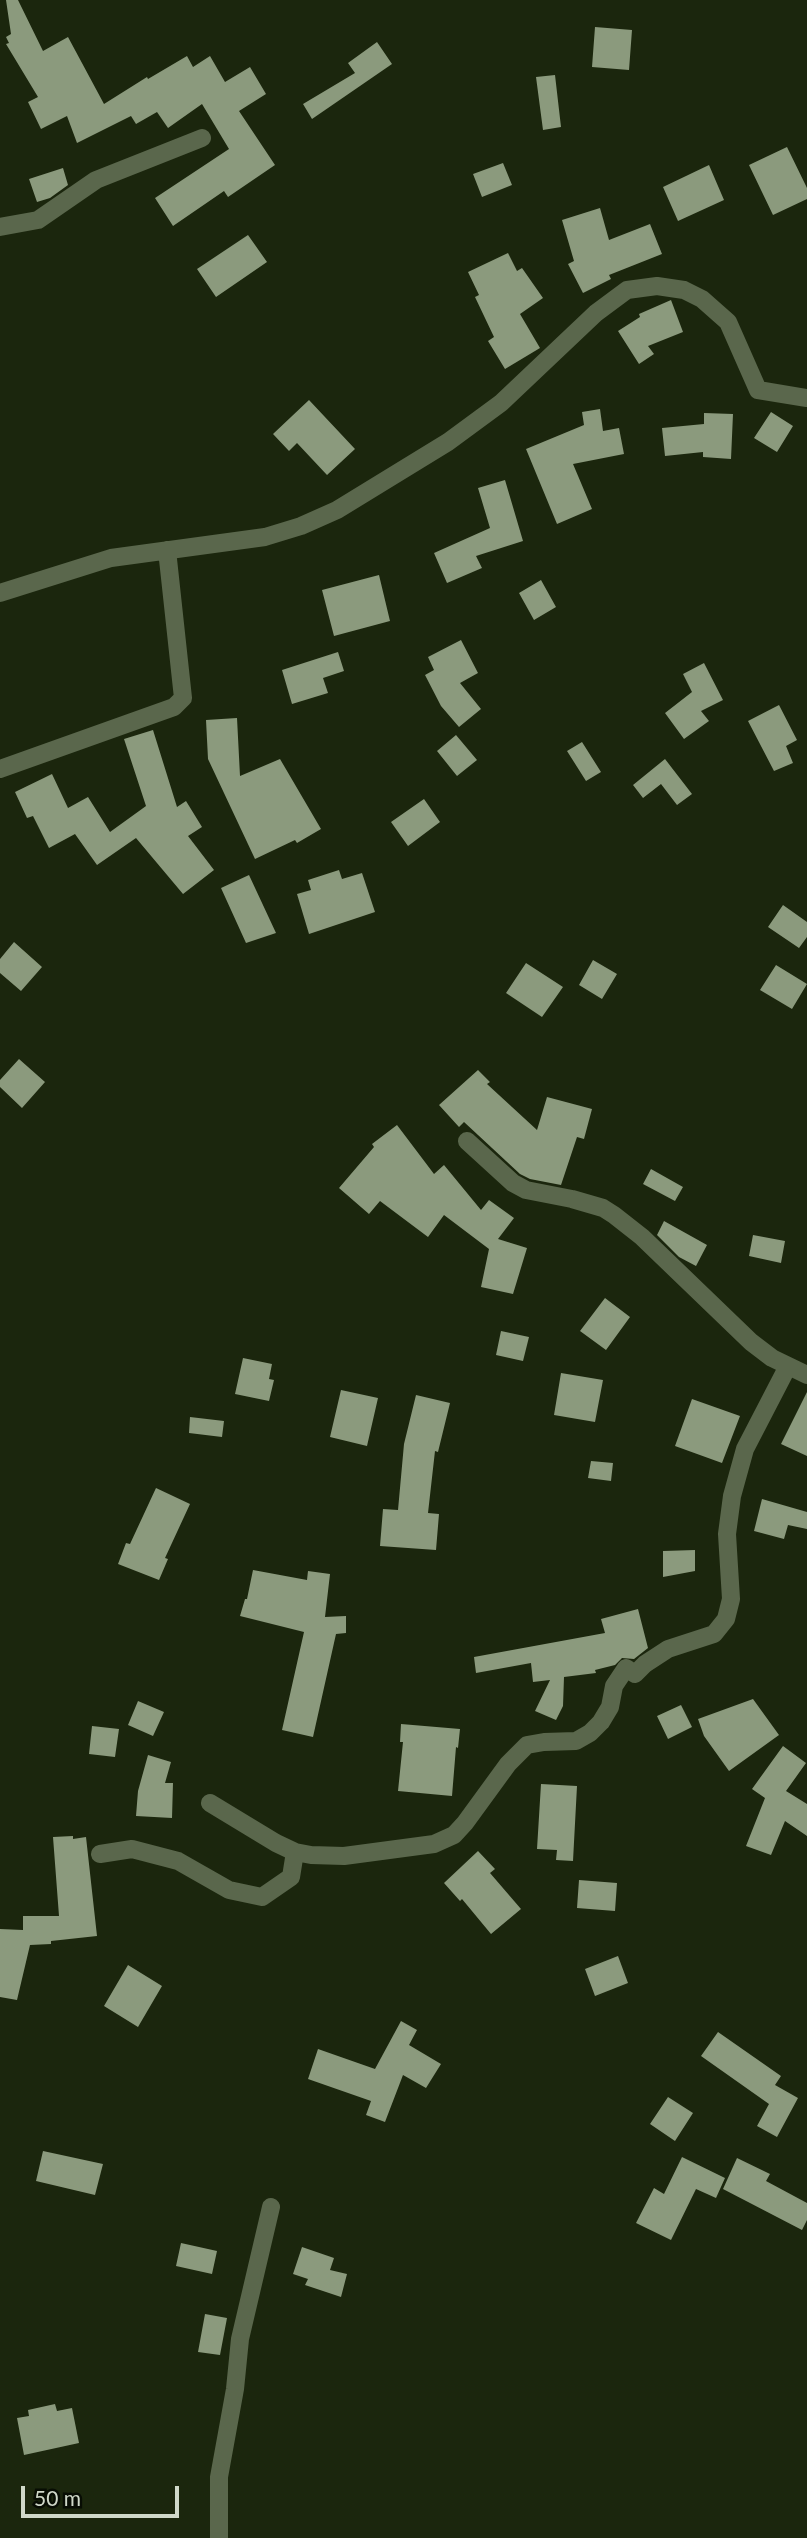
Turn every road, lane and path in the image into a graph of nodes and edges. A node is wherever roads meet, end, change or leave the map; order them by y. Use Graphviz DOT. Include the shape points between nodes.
graph roads {
  1 [pos="202,138"];
  2 [pos="0,228"];
  3 [pos="807,398"];
  4 [pos="167,550"];
  5 [pos="0,593"];
  6 [pos="0,769"];
  7 [pos="467,1141"];
  8 [pos="788,1366"];
  9 [pos="807,1375"];
  10 [pos="211,1803"];
  11 [pos="295,1852"];
  12 [pos="100,1854"];
  13 [pos="271,2207"];
  14 [pos="219,2538"];
  1 -- 2 [label="street" via="96,180 38,220"];
  3 -- 4 [label="street" via="758,390 728,322 702,299 684,290 657,286 627,290 596,313 501,403 448,442 337,510 265,537"];
  4 -- 5 [label="street" via="111,558"];
  4 -- 6 [label="street" via="183,698 174,706"];
  7 -- 8 [label="street" via="526,1190 572,1199 614,1215 751,1342"];
  8 -- 9 [label="street"];
  8 -- 11 [label="street" via="745,1449 732,1496 727,1534 731,1599 726,1619 714,1634 668,1648 635,1674 626,1668 614,1686 610,1707 590,1733 576,1741 527,1745 454,1835 434,1844 344,1857"];
  10 -- 11 [label="street"];
  11 -- 12 [label="street" via="291,1877 262,1897 229,1890 178,1861 132,1849"];
  13 -- 14 [label="street" via="240,2339 219,2477"];
}
